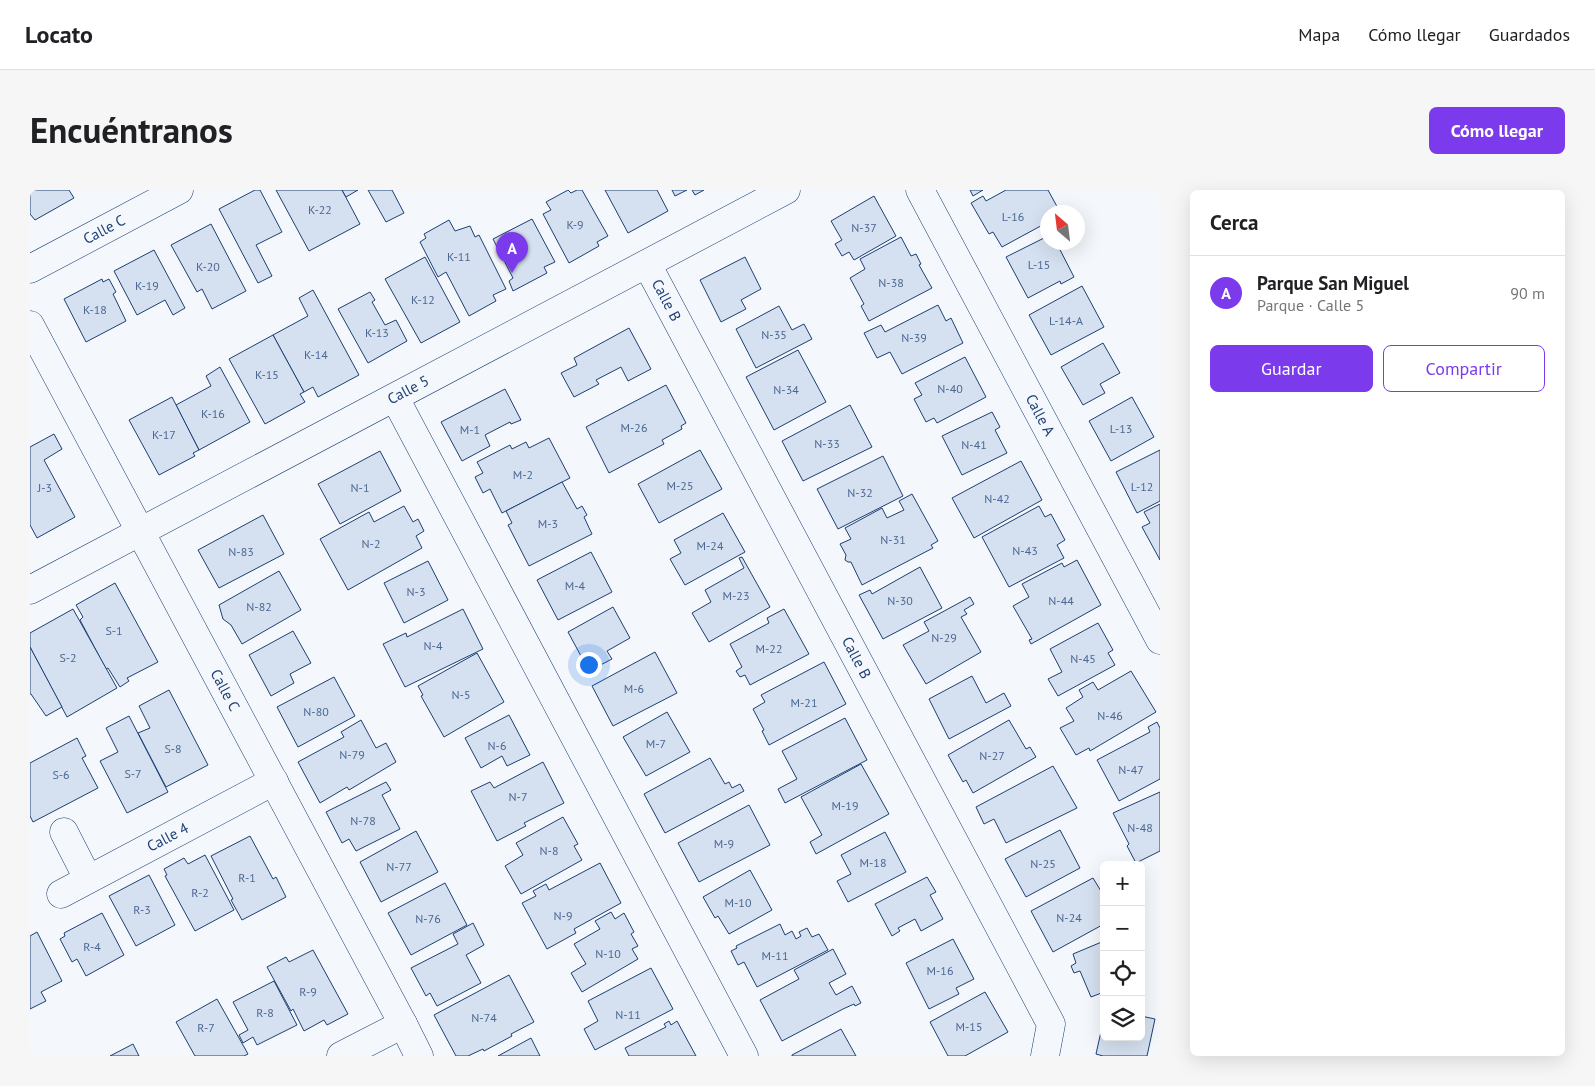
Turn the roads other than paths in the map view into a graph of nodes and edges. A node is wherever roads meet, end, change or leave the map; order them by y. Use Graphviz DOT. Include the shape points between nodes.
graph roads {
  1 [pos="179,190"];
  2 [pos="786,190"];
  3 [pos="920,190"];
  4 [pos="647,264"];
  5 [pos="30,269"];
  6 [pos="30,325"];
  7 [pos="394,398"];
  8 [pos="142,532"];
  9 [pos="30,590"];
  10 [pos="1160,640"];
  11 [pos="274,781"];
  12 [pos="64,832"];
  13 [pos="88,879"];
  14 [pos="61,894"];
  15 [pos="403,1024"];
  16 [pos="341,1056"];
  17 [pos="419,1056"];
  18 [pos="744,1056"];
  19 [pos="1045,1056"];
  1 -- 5 [label="street, Calle C"];
  2 -- 4 [label="street, Calle 5"];
  3 -- 10 [label="street, Calle A"];
  4 -- 7 [label="street, Calle 5"];
  4 -- 19 [label="street, Calle B" via="1050,1024"];
  6 -- 8 [label="street, Calle C"];
  7 -- 8 [label="street, Calle 5"];
  7 -- 18 [label="street"];
  8 -- 9 [label="street, Calle 5"];
  8 -- 11 [label="street, Calle C"];
  11 -- 13 [label="street, Calle 4"];
  11 -- 15 [label="street, Calle C"];
  12 -- 13 [label="street"];
  13 -- 14 [label="street, Calle 4"];
  15 -- 16 [label="street"];
  15 -- 17 [label="street, Calle C"];
}
